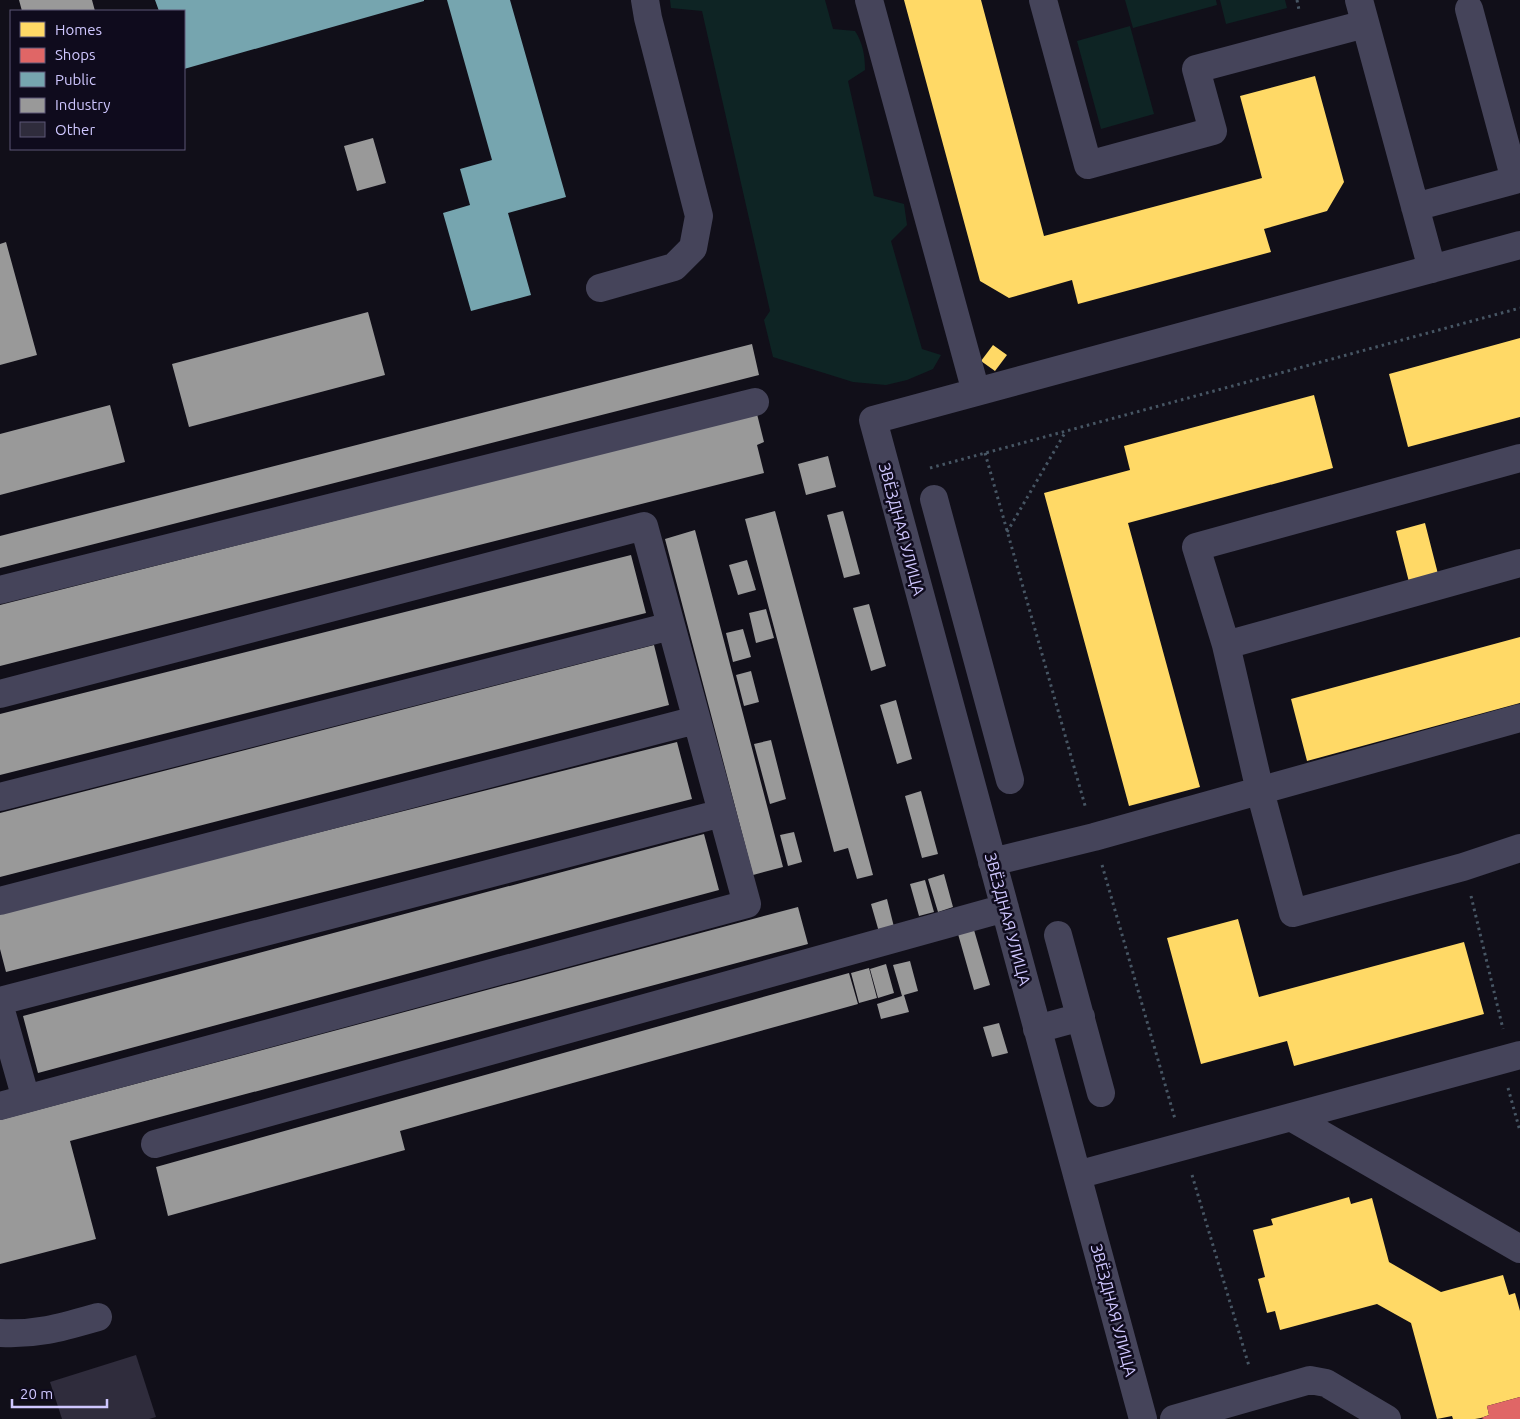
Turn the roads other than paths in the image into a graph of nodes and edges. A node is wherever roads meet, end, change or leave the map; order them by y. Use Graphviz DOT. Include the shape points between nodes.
graph roads {
  1 [pos="645,0"];
  2 [pos="869,0"];
  3 [pos="1043,0"];
  4 [pos="1469,9"];
  5 [pos="1362,12"];
  6 [pos="1415,207"];
  7 [pos="1520,245"];
  8 [pos="1432,269"];
  9 [pos="600,288"];
  10 [pos="976,392"];
  11 [pos="755,402"];
  12 [pos="1520,458"];
  13 [pos="934,499"];
  14 [pos="1520,564"];
  15 [pos="0,590"];
  16 [pos="671,626"];
  17 [pos="973,644"];
  18 [pos="1226,645"];
  19 [pos="935,654"];
  20 [pos="0,694"];
  21 [pos="1520,718"];
  22 [pos="696,720"];
  23 [pos="1010,780"];
  24 [pos="1260,791"];
  25 [pos="0,797"];
  26 [pos="722,813"];
  27 [pos="1520,848"];
  28 [pos="992,862"];
  29 [pos="0,900"];
  30 [pos="1005,908"];
  31 [pos="1058,935"];
  32 [pos="0,1001"];
  33 [pos="0,1007"];
  34 [pos="1081,1017"];
  35 [pos="1037,1029"];
  36 [pos="1510,1058"];
  37 [pos="1101,1092"];
  38 [pos="26,1099"];
  39 [pos="0,1106"];
  40 [pos="1291,1117"];
  41 [pos="155,1144"];
  42 [pos="1077,1175"];
  43 [pos="1520,1249"];
  44 [pos="98,1317"];
  45 [pos="0,1333"];
  46 [pos="1143,1419"];
  47 [pos="1174,1419"];
  48 [pos="1387,1419"];
  1 -- 9 [label="street" via="699,216 694,248 674,267"];
  2 -- 10 [label="street"];
  3 -- 5 [label="street" via="1088,165 1213,132 1196,69"];
  4 -- 6 [label="street" via="1515,180"];
  5 -- 6 [label="street"];
  6 -- 8 [label="street"];
  7 -- 8 [label="street"];
  8 -- 10 [label="street"];
  10 -- 19 [label="street, ЗВЁЗДНАЯ УЛИЦА" via="873,420"];
  11 -- 15 [label="street"];
  12 -- 18 [label="street" via="1196,547"];
  13 -- 17 [label="street"];
  14 -- 18 [label="street"];
  16 -- 20 [label="street" via="644,526"];
  16 -- 22 [label="street"];
  16 -- 25 [label="street"];
  17 -- 19 [label="street"];
  17 -- 23 [label="street"];
  18 -- 24 [label="street"];
  19 -- 28 [label="street, ЗВЁЗДНАЯ УЛИЦА"];
  21 -- 24 [label="street"];
  22 -- 26 [label="street"];
  22 -- 29 [label="street"];
  24 -- 27 [label="street" via="1293,913"];
  24 -- 28 [label="street"];
  26 -- 32 [label="street"];
  26 -- 38 [label="street" via="747,904"];
  28 -- 30 [label="street, ЗВЁЗДНАЯ УЛИЦА"];
  30 -- 35 [label="street, ЗВЁЗДНАЯ УЛИЦА"];
  30 -- 41 [label="street"];
  31 -- 34 [label="street"];
  33 -- 38 [label="street"];
  34 -- 35 [label="street"];
  34 -- 37 [label="street"];
  35 -- 42 [label="street, ЗВЁЗДНАЯ УЛИЦА"];
  36 -- 40 [label="street"];
  38 -- 39 [label="street"];
  40 -- 42 [label="street"];
  40 -- 43 [label="street"];
  42 -- 46 [label="street, ЗВЁЗДНАЯ УЛИЦА"];
  44 -- 45 [label="street" via="52,1330"];
  47 -- 48 [label="street" via="1310,1380 1326,1383"];
}
